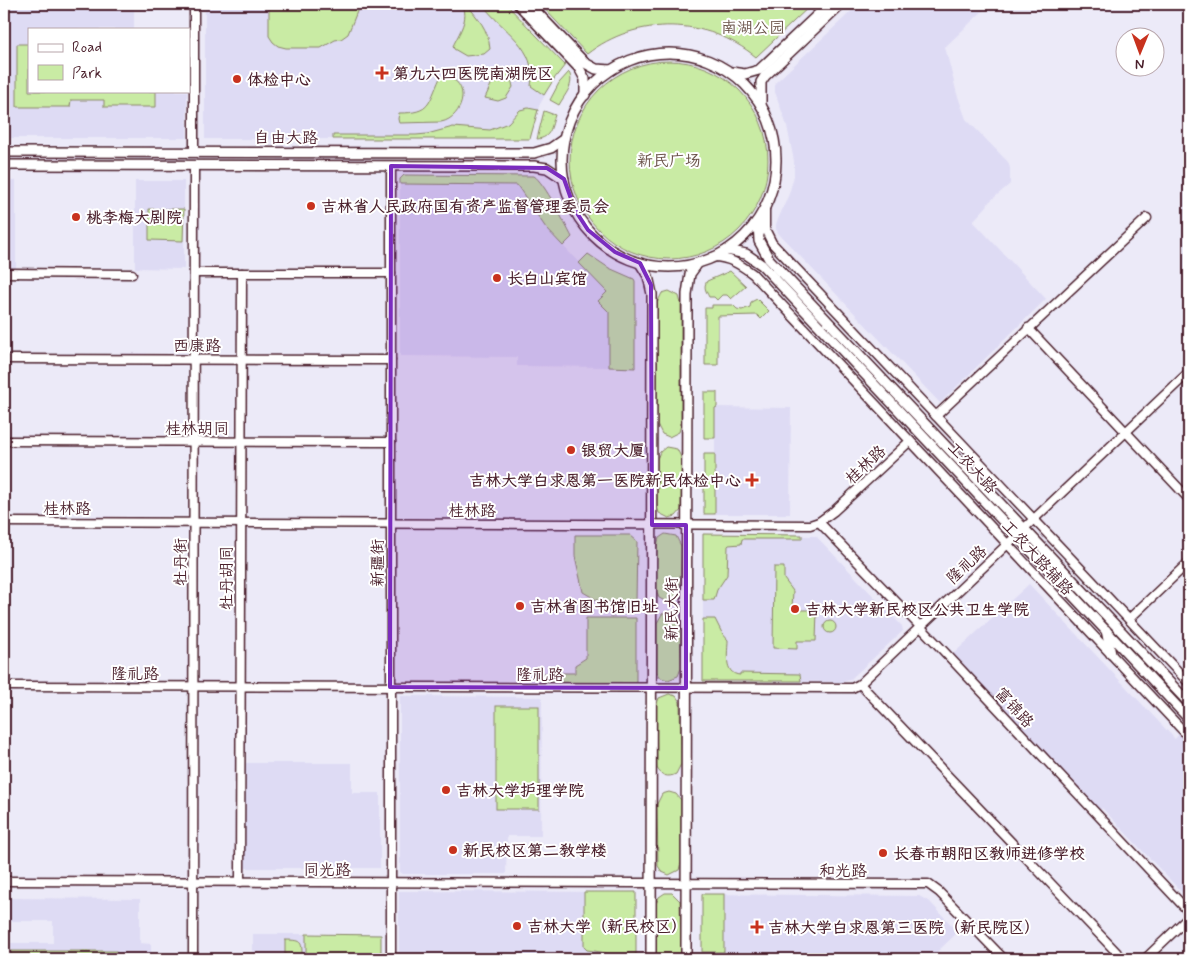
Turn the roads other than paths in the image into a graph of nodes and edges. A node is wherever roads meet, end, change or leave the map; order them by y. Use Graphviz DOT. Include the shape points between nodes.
graph roads {
  1 [pos="194,4"];
  2 [pos="518,4"];
  3 [pos="529,4"];
  4 [pos="829,4"];
  5 [pos="841,4"];
  6 [pos="611,70"];
  7 [pos="731,72"];
  8 [pos="585,94"];
  9 [pos="761,104"];
  10 [pos="564,139"];
  11 [pos="4,152"];
  12 [pos="194,152"];
  13 [pos="4,166"];
  14 [pos="194,166"];
  15 [pos="391,166"];
  16 [pos="564,179"];
  17 [pos="765,208"];
  18 [pos="1147,218"];
  19 [pos="758,220"];
  20 [pos="727,250"];
  21 [pos="713,257"];
  22 [pos="640,262"];
  23 [pos="698,263"];
  24 [pos="4,272"];
  25 [pos="194,273"];
  26 [pos="242,273"];
  27 [pos="391,273"];
  28 [pos="132,274"];
  29 [pos="1028,328"];
  30 [pos="4,359"];
  31 [pos="194,359"];
  32 [pos="241,359"];
  33 [pos="391,360"];
  34 [pos="1189,372"];
  35 [pos="936,416"];
  36 [pos="1125,431"];
  37 [pos="4,441"];
  38 [pos="194,441"];
  39 [pos="240,441"];
  40 [pos="910,441"];
  41 [pos="391,442"];
  42 [pos="1189,498"];
  43 [pos="1034,519"];
  44 [pos="4,522"];
  45 [pos="194,522"];
  46 [pos="819,522"];
  47 [pos="240,523"];
  48 [pos="390,523"];
  49 [pos="652,525"];
  50 [pos="686,525"];
  51 [pos="1024,528"];
  52 [pos="1016,535"];
  53 [pos="1007,544"];
  54 [pos="1189,562"];
  55 [pos="1129,619"];
  56 [pos="919,626"];
  57 [pos="1106,630"];
  58 [pos="1111,654"];
  59 [pos="1189,683"];
  60 [pos="860,684"];
  61 [pos="4,686"];
  62 [pos="194,686"];
  63 [pos="240,686"];
  64 [pos="390,687"];
  65 [pos="651,688"];
  66 [pos="686,688"];
  67 [pos="1189,703"];
  68 [pos="1189,719"];
  69 [pos="1189,736"];
  70 [pos="4,881"];
  71 [pos="193,882"];
  72 [pos="240,882"];
  73 [pos="391,883"];
  74 [pos="651,883"];
  75 [pos="686,883"];
  76 [pos="1189,912"];
  77 [pos="1189,917"];
  78 [pos="193,959"];
  79 [pos="391,959"];
  80 [pos="651,959"];
  81 [pos="686,959"];
  82 [pos="1004,959"];
  83 [pos="1123,959"];
  84 [pos="1145,959"];
  1 -- 12 [label="street"];
  2 -- 8 [label="main road" via="579,68 585,80"];
  3 -- 6 [label="main road" via="585,63 596,69"];
  4 -- 7 [label="main road" via="759,70 745,74"];
  5 -- 9 [label="main road" via="765,76 761,82"];
  6 -- 7 [label="main road" via="636,58 669,53 703,58"];
  6 -- 8 [label="main road"];
  7 -- 9 [label="main road"];
  8 -- 10 [label="main road" via="570,119"];
  9 -- 17 [label="main road" via="772,130 776,152 773,187"];
  10 -- 12 [label="main road, 自由大路" via="551,148 534,153"];
  10 -- 16 [label="main road"];
  11 -- 12 [label="main road, 自由大路"];
  13 -- 14 [label="main road, 自由大路"];
  14 -- 15 [label="main road, 自由大路"];
  14 -- 25 [label="street, 牡丹街"];
  15 -- 16 [label="main road, 自由大路" via="534,166 547,168"];
  15 -- 27 [label="street, 新疆街"];
  16 -- 22 [label="main road" via="575,210 588,230 615,252"];
  17 -- 19 [label="main road"];
  17 -- 35 [label="street, 工农大路辅路" via="765,229 772,243"];
  18 -- 29 [label="street"];
  19 -- 20 [label="main road"];
  19 -- 51 [label="main road, 工农大路" via="759,241 769,259"];
  20 -- 21 [label="main road"];
  20 -- 52 [label="main road, 工农大路" via="746,254 762,265"];
  21 -- 23 [label="main road"];
  21 -- 40 [label="street, 工农大路辅路" via="733,261 753,274"];
  22 -- 23 [label="main road" via="672,267"];
  22 -- 49 [label="main road, 新民大街" via="648,276 652,294"];
  23 -- 50 [label="main road, 新民大街" via="690,274 686,294"];
  24 -- 28 [label="street"];
  25 -- 26 [label="street"];
  25 -- 31 [label="street, 牡丹街"];
  26 -- 27 [label="street"];
  26 -- 32 [label="street, 牡丹胡同"];
  27 -- 33 [label="street, 新疆街"];
  29 -- 35 [label="street"];
  29 -- 36 [label="street"];
  30 -- 31 [label="street, 西康路"];
  31 -- 32 [label="street, 西康路"];
  31 -- 38 [label="street, 牡丹街"];
  32 -- 33 [label="street, 西康路"];
  32 -- 39 [label="street, 牡丹胡同"];
  33 -- 41 [label="street, 新疆街"];
  34 -- 36 [label="street, 隆礼路"];
  35 -- 43 [label="street, 工农大路辅路"];
  36 -- 42 [label="street"];
  36 -- 43 [label="street, 隆礼路"];
  37 -- 38 [label="street, 桂林胡同"];
  38 -- 39 [label="street, 桂林胡同"];
  38 -- 45 [label="street, 牡丹街"];
  39 -- 41 [label="street, 桂林胡同"];
  39 -- 47 [label="street, 牡丹胡同"];
  40 -- 46 [label="street, 桂林路"];
  40 -- 53 [label="street, 工农大路辅路"];
  41 -- 48 [label="street, 新疆街"];
  43 -- 51 [label="street, 隆礼路"];
  43 -- 55 [label="street, 工农大路辅路"];
  44 -- 45 [label="street, 桂林路"];
  45 -- 47 [label="street, 桂林路"];
  45 -- 62 [label="street, 牡丹街"];
  46 -- 50 [label="street, 桂林路" via="798,525"];
  46 -- 56 [label="street, 富锦路"];
  47 -- 48 [label="street, 桂林路"];
  47 -- 63 [label="street, 牡丹胡同"];
  48 -- 49 [label="street, 桂林路"];
  48 -- 64 [label="street, 新疆街"];
  49 -- 50 [label="street, 桂林路"];
  49 -- 65 [label="main road, 新民大街"];
  50 -- 66 [label="main road, 新民大街"];
  51 -- 52 [label="street, 隆礼路"];
  51 -- 67 [label="main road, 工农大路"];
  52 -- 53 [label="street, 隆礼路"];
  52 -- 57 [label="main road, 工农大路"];
  53 -- 56 [label="street, 隆礼路"];
  53 -- 58 [label="street, 工农大路辅路"];
  54 -- 55 [label="street"];
  55 -- 59 [label="street, 工农大路辅路"];
  56 -- 60 [label="street, 隆礼路"];
  56 -- 76 [label="street, 富锦路"];
  57 -- 58 [label="main road"];
  57 -- 68 [label="main road, 工农大路"];
  58 -- 69 [label="street, 工农大路辅路"];
  60 -- 66 [label="street, 隆礼路" via="846,689"];
  60 -- 83 [label="street"];
  61 -- 62 [label="street, 隆礼路"];
  62 -- 63 [label="street, 隆礼路"];
  62 -- 71 [label="street, 牡丹街"];
  63 -- 64 [label="street, 隆礼路"];
  63 -- 72 [label="street, 牡丹胡同"];
  64 -- 65 [label="street, 隆礼路"];
  64 -- 73 [label="street, 新疆街"];
  65 -- 66 [label="street, 隆礼路"];
  65 -- 74 [label="main road, 新民大街"];
  66 -- 75 [label="main road, 新民大街"];
  70 -- 71 [label="street, 同光路"];
  71 -- 72 [label="street, 同光路"];
  71 -- 78 [label="street, 牡丹街"];
  72 -- 73 [label="street, 同光路"];
  73 -- 74 [label="street, 同光路"];
  73 -- 79 [label="street, 新疆街"];
  74 -- 75 [label="street, 和光路"];
  74 -- 80 [label="main road, 新民大街"];
  75 -- 81 [label="main road, 新民大街"];
  75 -- 82 [label="street, 和光路" via="928,884"];
  77 -- 84 [label="street"];
}
